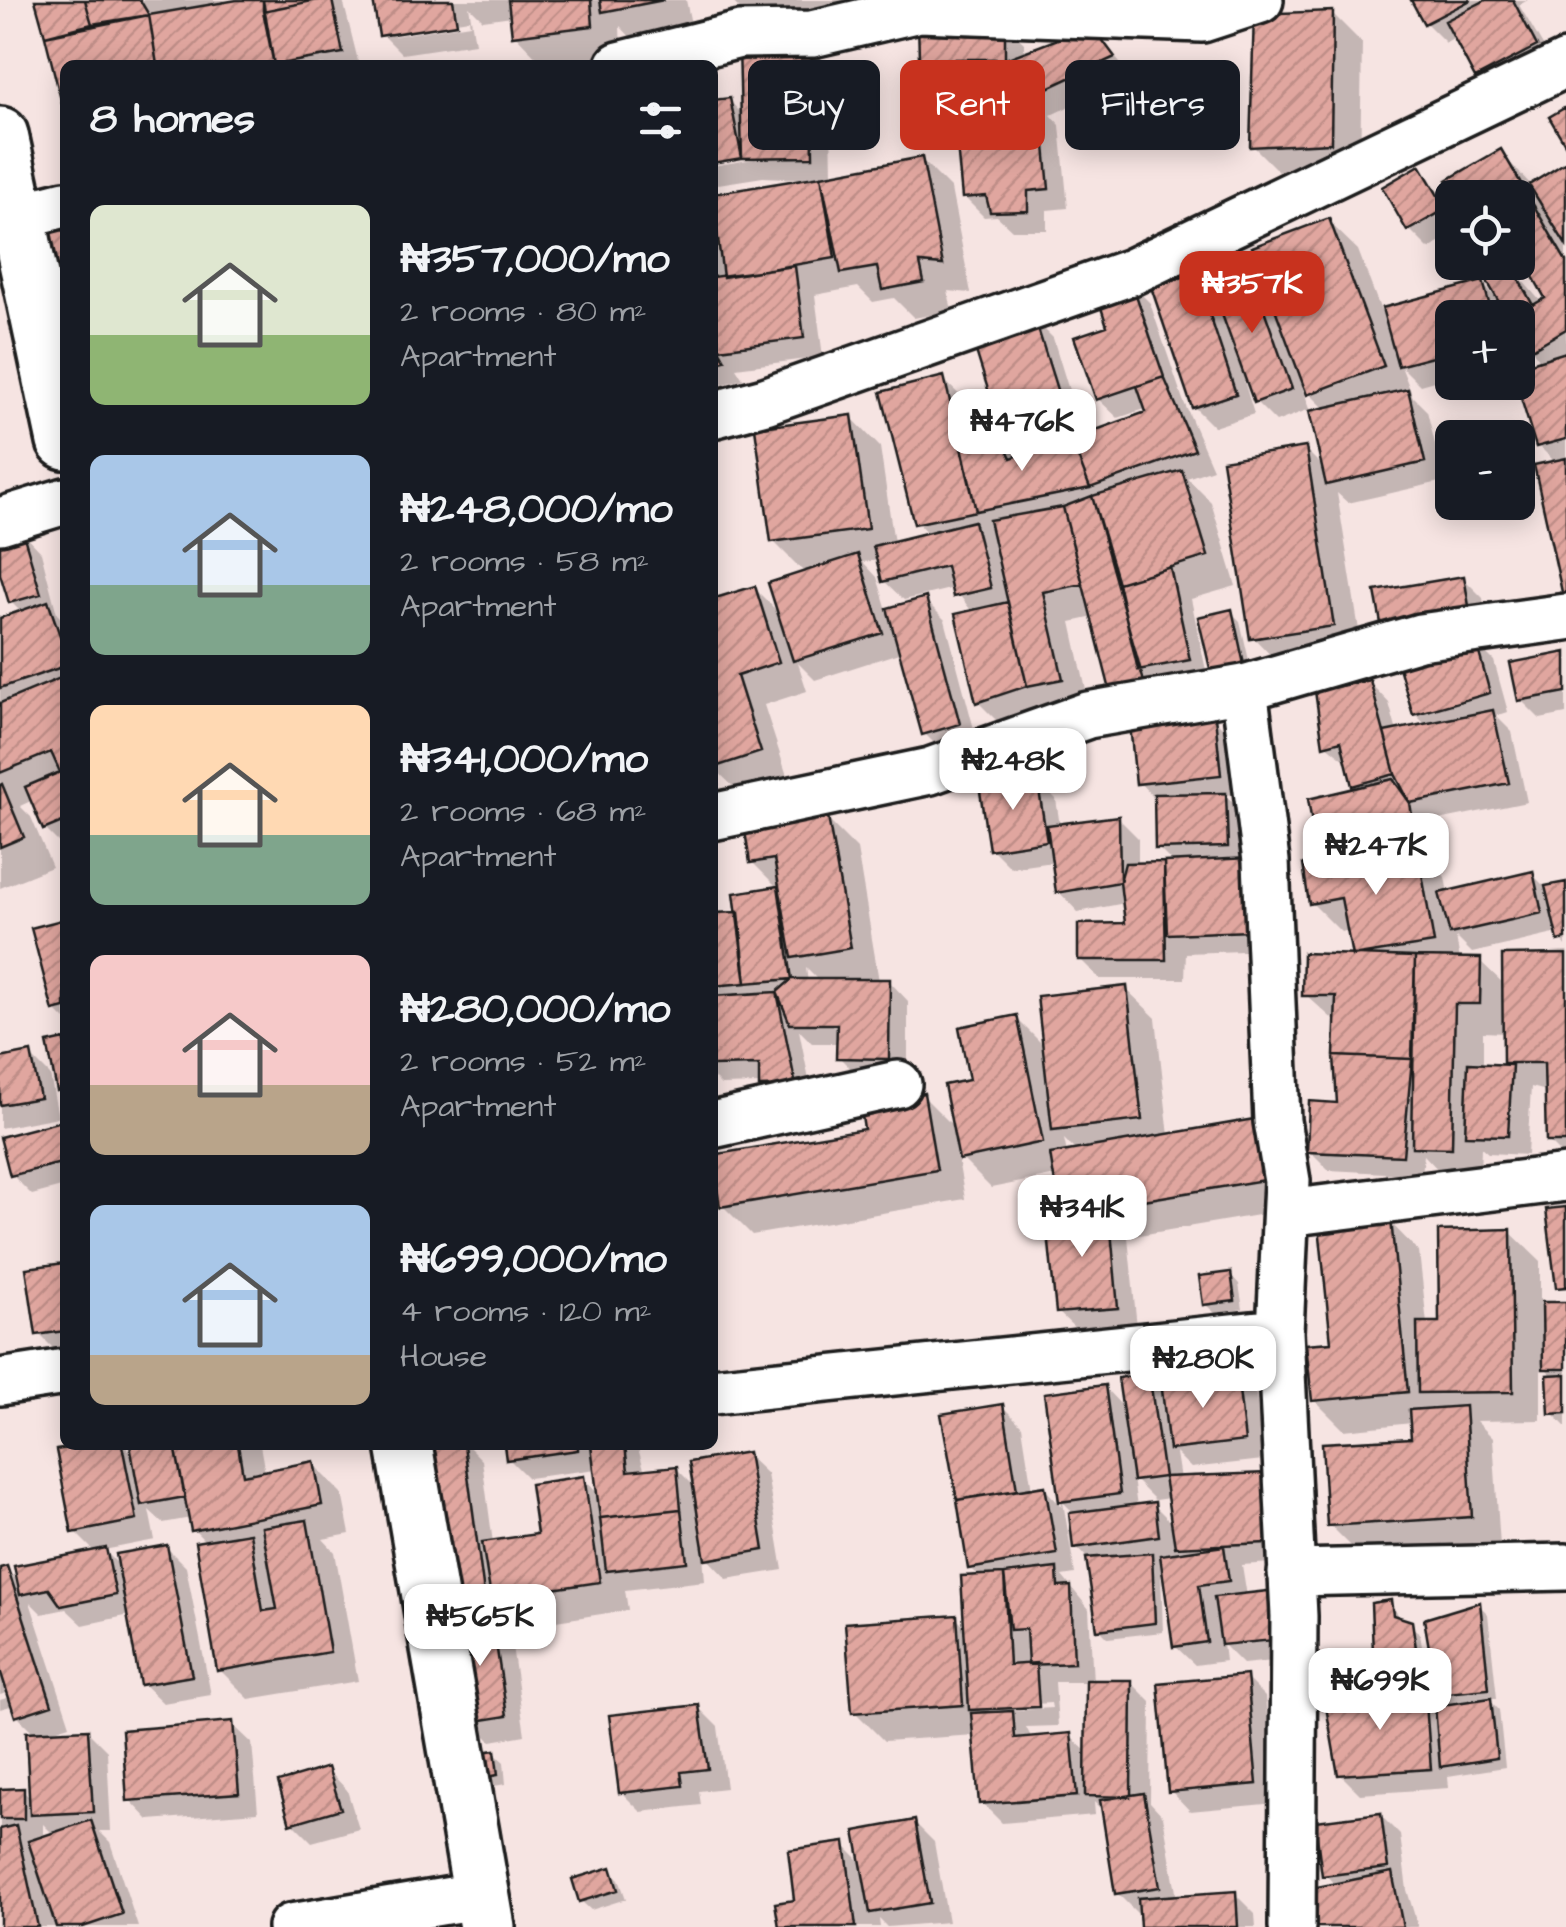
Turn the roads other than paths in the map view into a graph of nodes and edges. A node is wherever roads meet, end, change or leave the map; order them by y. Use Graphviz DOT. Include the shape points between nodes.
graph roads {
  1 [pos="1260,0"];
  2 [pos="639,60"];
  3 [pos="1566,64"];
  4 [pos="0,134"];
  5 [pos="41,210"];
  6 [pos="60,393"];
  7 [pos="718,414"];
  8 [pos="60,503"];
  9 [pos="0,521"];
  10 [pos="1566,617"];
  11 [pos="1244,688"];
  12 [pos="718,816"];
  13 [pos="898,1084"];
  14 [pos="718,1124"];
  15 [pos="1566,1178"];
  16 [pos="1287,1213"];
  17 [pos="1280,1332"];
  18 [pos="60,1373"];
  19 [pos="0,1382"];
  20 [pos="718,1390"];
  21 [pos="405,1450"];
  22 [pos="1566,1567"];
  23 [pos="1291,1573"];
  24 [pos="484,1911"];
  25 [pos="291,1927"];
  26 [pos="1292,1927"];
  1 -- 2 [label="street" via="1202,19 919,9 812,34 740,35"];
  3 -- 7 [label="street" via="1131,272"];
  4 -- 5 [label="street"];
  5 -- 6 [label="street"];
  8 -- 9 [label="street"];
  10 -- 11 [label="street" via="1420,637"];
  11 -- 12 [label="street" via="1088,715 930,771"];
  11 -- 16 [label="street" via="1266,861"];
  13 -- 14 [label="street"];
  15 -- 16 [label="street"];
  16 -- 17 [label="street"];
  17 -- 20 [label="street"];
  17 -- 23 [label="street"];
  18 -- 19 [label="street"];
  21 -- 24 [label="street"];
  22 -- 23 [label="street"];
  23 -- 26 [label="street"];
  24 -- 25 [label="street"];
}
